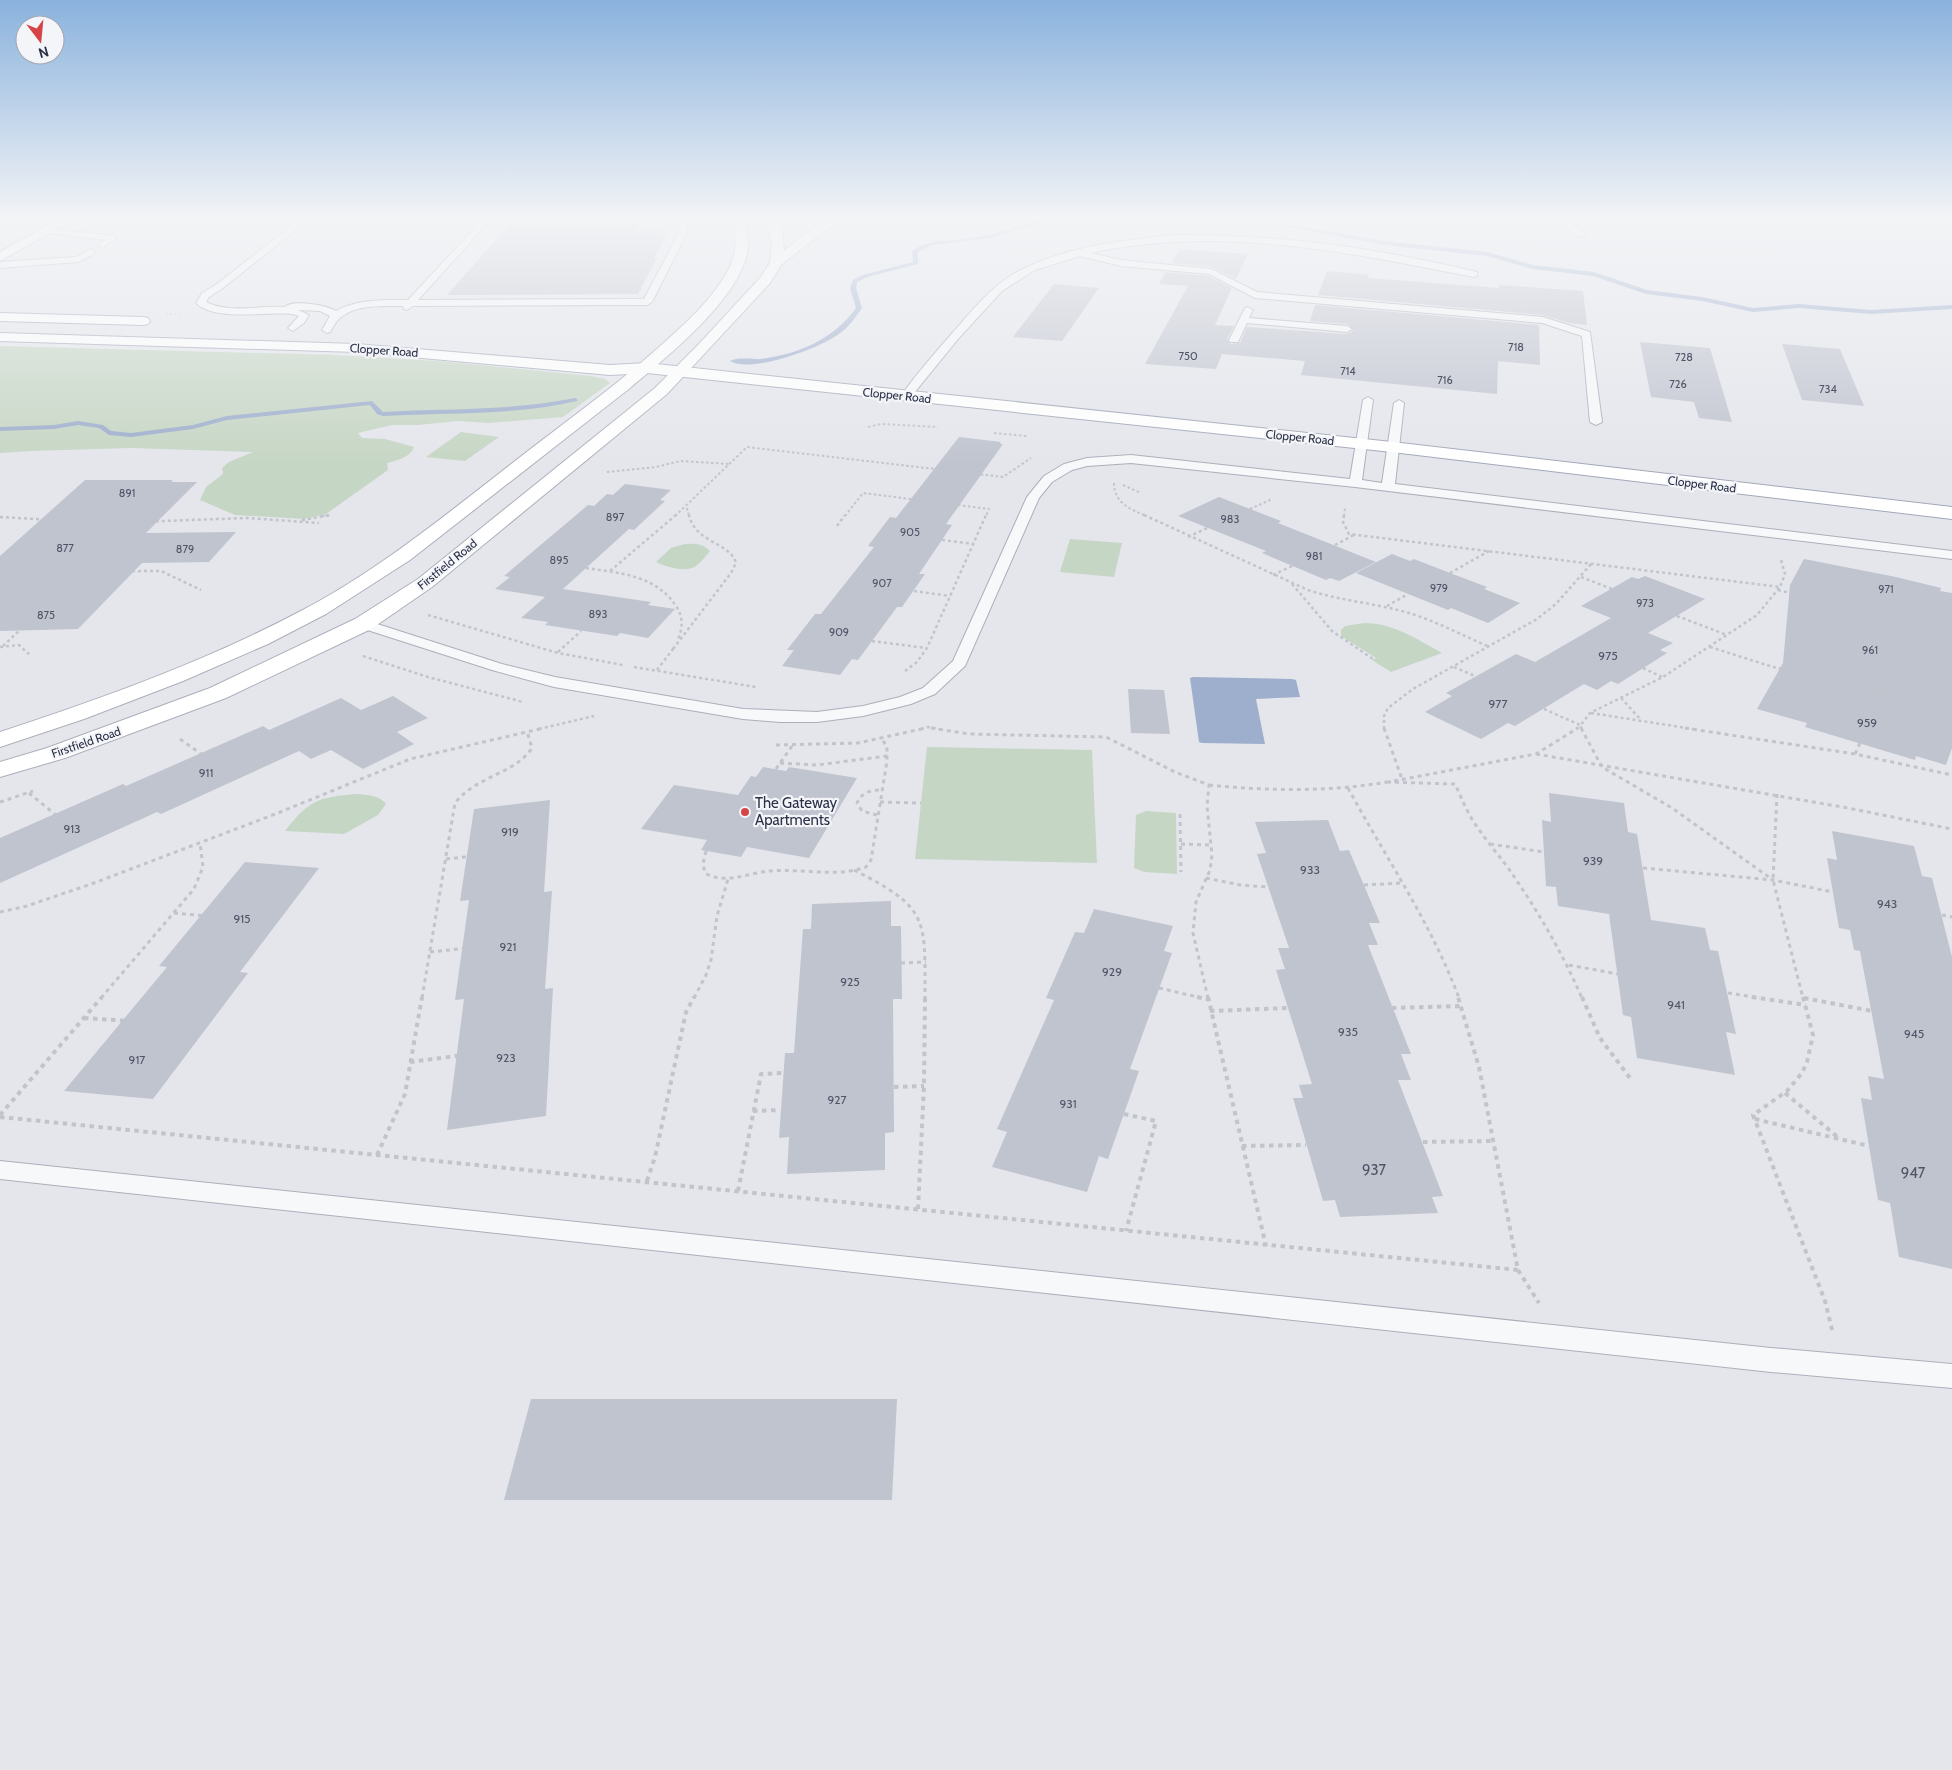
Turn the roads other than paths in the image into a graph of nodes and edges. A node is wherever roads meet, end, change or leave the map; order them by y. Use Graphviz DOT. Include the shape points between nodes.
graph roads {
  1 [pos="204,299"];
  2 [pos="212,299"];
  3 [pos="414,299"];
  4 [pos="649,299"];
  5 [pos="713,299"];
  6 [pos="748,299"];
  7 [pos="988,299"];
  8 [pos="1253,299"];
  9 [pos="1298,299"];
  10 [pos="410,303"];
  11 [pos="404,311"];
  12 [pos="335,316"];
  13 [pos="0,317"];
  14 [pos="1243,320"];
  15 [pos="156,321"];
  16 [pos="215,324"];
  17 [pos="244,325"];
  18 [pos="305,329"];
  19 [pos="1347,329"];
  20 [pos="346,331"];
  21 [pos="1587,334"];
  22 [pos="0,338"];
  23 [pos="142,340"];
  24 [pos="1234,340"];
  25 [pos="616,355"];
  26 [pos="647,368"];
  27 [pos="682,371"];
  28 [pos="906,396"];
  29 [pos="1368,400"];
  30 [pos="1399,403"];
  31 [pos="1596,422"];
  32 [pos="1361,444"];
  33 [pos="1392,447"];
  34 [pos="1355,483"];
  35 [pos="1388,487"];
  36 [pos="1952,513"];
  37 [pos="1952,555"];
  38 [pos="363,624"];
  39 [pos="0,740"];
  40 [pos="0,770"];
  41 [pos="0,1170"];
  42 [pos="1952,1376"];
  1 -- 18 [label="lane" via="201,303 206,307 217,309 304,315 301,321"];
  2 -- 12 [label="lane" via="218,305 321,309 329,310"];
  3 -- 10 [label="lane"];
  4 -- 10 [label="lane" via="647,302"];
  5 -- 26 [label="street, Firstfield Road"];
  6 -- 27 [label="street, Firstfield Road"];
  7 -- 28 [label="lane"];
  8 -- 14 [label="lane"];
  9 -- 21 [label="lane" via="1531,318"];
  10 -- 11 [label="lane"];
  10 -- 12 [label="lane" via="365,306"];
  12 -- 18 [label="lane"];
  13 -- 15 [label="street"];
  14 -- 19 [label="lane"];
  14 -- 24 [label="lane"];
  16 -- 17 [label="street"];
  18 -- 20 [label="street, Clopper Road"];
  18 -- 23 [label="street, Clopper Road" via="258,337"];
  21 -- 31 [label="lane"];
  22 -- 23 [label="street, Clopper Road"];
  23 -- 26 [label="street, Clopper Road" via="356,348 610,370"];
  25 -- 26 [label="street, Clopper Road" via="633,357"];
  26 -- 27 [label="street, Clopper Road"];
  26 -- 39 [label="street, Firstfield Road" via="422,543 317,611 242,648 132,694"];
  27 -- 28 [label="street, Clopper Road"];
  27 -- 38 [label="street, Firstfield Road" via="661,392 425,583"];
  28 -- 32 [label="street, Clopper Road"];
  29 -- 32 [label="lane"];
  30 -- 33 [label="lane"];
  32 -- 33 [label="street, Clopper Road"];
  32 -- 34 [label="lane"];
  33 -- 35 [label="lane"];
  33 -- 36 [label="street, Clopper Road"];
  34 -- 35 [label="lane"];
  34 -- 38 [label="lane" via="1131,459 1087,462 1068,467 1048,479 1033,497 960,663 929,691 905,701 863,711 817,717 743,714 563,684 497,667"];
  35 -- 37 [label="lane"];
  38 -- 40 [label="street, Firstfield Road" via="218,693 130,727"];
  41 -- 42 [label="lane"];
}
